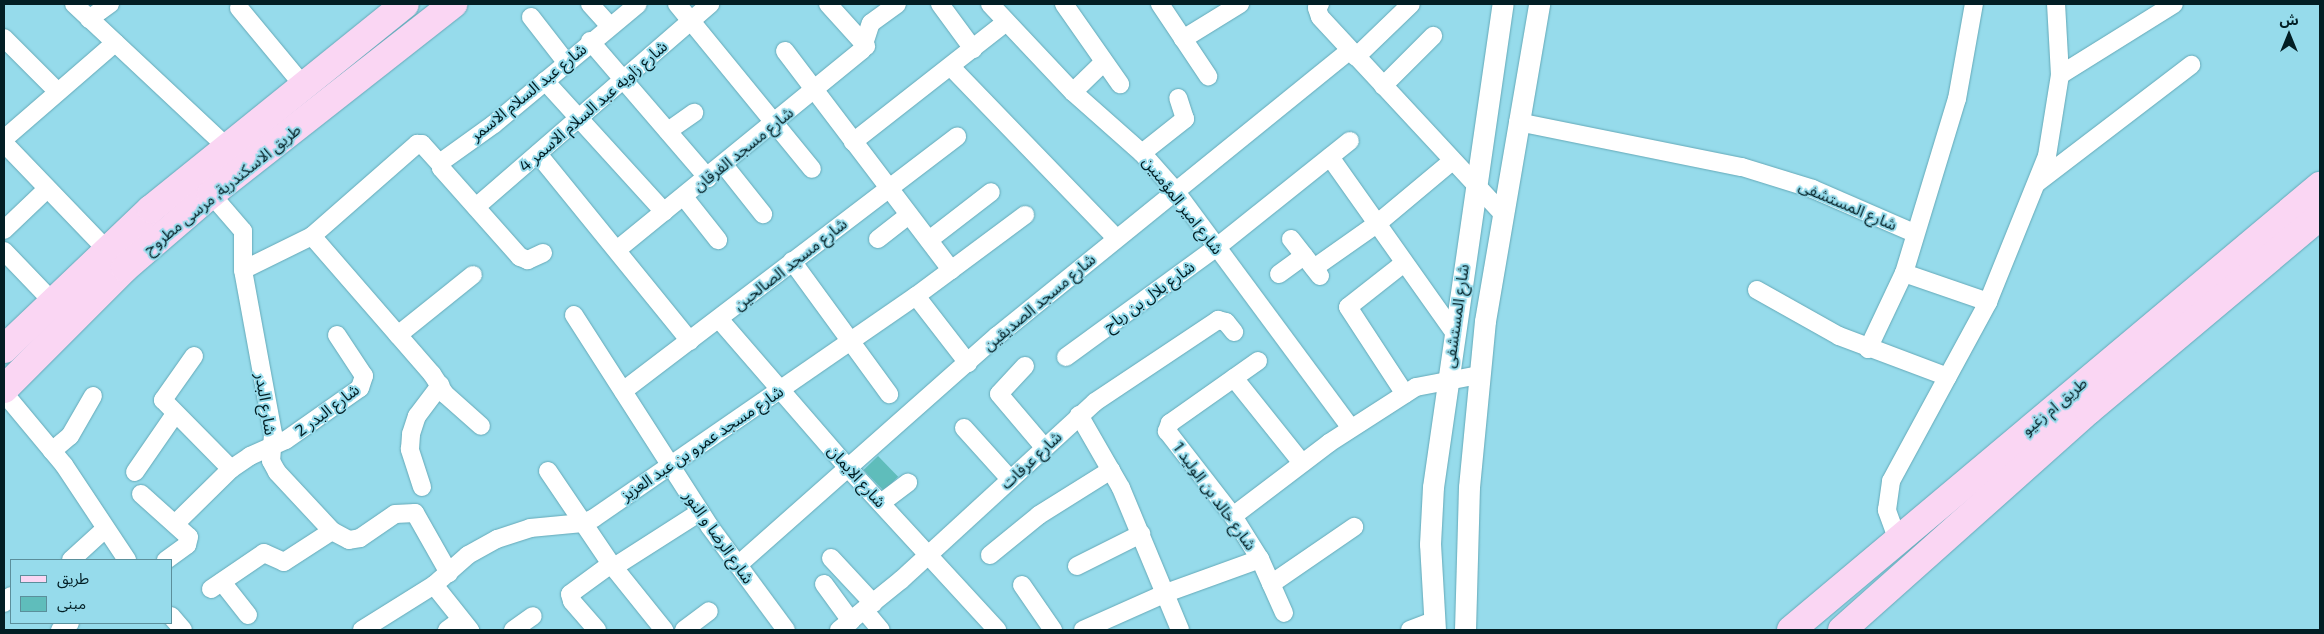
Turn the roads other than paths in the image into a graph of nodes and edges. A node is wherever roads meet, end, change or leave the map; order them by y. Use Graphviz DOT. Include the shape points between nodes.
graph roads {
  1 [pos="74,4"];
  2 [pos="110,4"];
  3 [pos="405,4"];
  4 [pos="454,4"];
  5 [pos="590,4"];
  6 [pos="638,4"];
  7 [pos="677,4"];
  8 [pos="710,4"];
  9 [pos="828,4"];
  10 [pos="897,4"];
  11 [pos="940,4"];
  12 [pos="990,4"];
  13 [pos="1064,4"];
  14 [pos="1160,4"];
  15 [pos="1240,4"];
  16 [pos="1320,4"];
  17 [pos="1411,4"];
  18 [pos="1503,4"];
  19 [pos="1539,4"];
  20 [pos="1974,4"];
  21 [pos="2056,4"];
  22 [pos="2174,4"];
  23 [pos="239,8"];
  24 [pos="531,17"];
  25 [pos="89,19"];
  26 [pos="691,21"];
  27 [pos="1006,22"];
  28 [pos="610,26"];
  29 [pos="1433,36"];
  30 [pos="4,38"];
  31 [pos="1183,39"];
  32 [pos="590,41"];
  33 [pos="115,43"];
  34 [pos="866,46"];
  35 [pos="973,49"];
  36 [pos="785,51"];
  37 [pos="1353,53"];
  38 [pos="566,62"];
  39 [pos="1104,62"];
  40 [pos="2191,65"];
  41 [pos="952,67"];
  42 [pos="2060,75"];
  43 [pos="1208,76"];
  44 [pos="624,80"];
  45 [pos="545,81"];
  46 [pos="1120,84"];
  47 [pos="303,85"];
  48 [pos="1383,86"];
  49 [pos="814,90"];
  50 [pos="58,92"];
  51 [pos="1073,92"];
  52 [pos="1178,98"];
  53 [pos="694,113"];
  54 [pos="580,120"];
  55 [pos="1518,122"];
  56 [pos="776,123"];
  57 [pos="668,131"];
  58 [pos="957,137"];
  59 [pos="4,139"];
  60 [pos="1350,141"];
  61 [pos="853,142"];
  62 [pos="4,144"];
  63 [pos="227,147"];
  64 [pos="1142,153"];
  65 [pos="538,154"];
  66 [pos="1330,157"];
  67 [pos="1451,162"];
  68 [pos="441,165"];
  69 [pos="724,165"];
  70 [pos="812,169"];
  71 [pos="708,178"];
  72 [pos="2038,182"];
  73 [pos="1475,185"];
  74 [pos="2320,186"];
  75 [pos="888,187"];
  76 [pos="48,189"];
  77 [pos="1174,189"];
  78 [pos="991,192"];
  79 [pos="211,194"];
  80 [pos="684,196"];
  81 [pos="476,207"];
  82 [pos="664,212"];
  83 [pos="763,214"];
  84 [pos="1502,214"];
  85 [pos="910,215"];
  86 [pos="1025,215"];
  87 [pos="2320,216"];
  88 [pos="1378,223"];
  89 [pos="4,230"];
  90 [pos="1914,233"];
  91 [pos="312,236"];
  92 [pos="1116,238"];
  93 [pos="878,239"];
  94 [pos="1292,239"];
  95 [pos="718,240"];
  96 [pos="929,240"];
  97 [pos="1217,247"];
  98 [pos="618,249"];
  99 [pos="106,250"];
  100 [pos="4,251"];
  101 [pos="543,253"];
  102 [pos="792,261"];
  103 [pos="1404,263"];
  104 [pos="1313,267"];
  105 [pos="243,270"];
  106 [pos="950,270"];
  107 [pos="1904,273"];
  108 [pos="1279,274"];
  109 [pos="473,275"];
  110 [pos="2223,281"];
  111 [pos="1757,290"];
  112 [pos="916,296"];
  113 [pos="52,300"];
  114 [pos="1988,302"];
  115 [pos="574,315"];
  116 [pos="719,319"];
  117 [pos="2171,324"];
  118 [pos="1453,331"];
  119 [pos="1234,332"];
  120 [pos="337,335"];
  121 [pos="398,335"];
  122 [pos="690,341"];
  123 [pos="851,341"];
  124 [pos="4,348"];
  125 [pos="1868,349"];
  126 [pos="194,356"];
  127 [pos="1066,357"];
  128 [pos="1258,361"];
  129 [pos="968,362"];
  130 [pos="1025,366"];
  131 [pos="1479,375"];
  132 [pos="1948,377"];
  133 [pos="1234,378"];
  134 [pos="1446,382"];
  135 [pos="440,386"];
  136 [pos="4,391"];
  137 [pos="623,391"];
  138 [pos="780,391"];
  139 [pos="889,394"];
  140 [pos="1405,394"];
  141 [pos="93,396"];
  142 [pos="175,414"];
  143 [pos="1079,415"];
  144 [pos="481,426"];
  145 [pos="964,428"];
  146 [pos="1351,428"];
  147 [pos="272,447"];
  148 [pos="1044,448"];
  149 [pos="52,451"];
  150 [pos="1302,463"];
  151 [pos="670,465"];
  152 [pos="231,469"];
  153 [pos="849,469"];
  154 [pos="1112,470"];
  155 [pos="548,471"];
  156 [pos="135,472"];
  157 [pos="1010,479"];
  158 [pos="908,483"];
  159 [pos="422,487"];
  160 [pos="141,494"];
  161 [pos="881,503"];
  162 [pos="700,512"];
  163 [pos="1233,516"];
  164 [pos="583,522"];
  165 [pos="176,523"];
  166 [pos="1354,528"];
  167 [pos="104,530"];
  168 [pos="332,531"];
  169 [pos="1141,534"];
  170 [pos="1897,538"];
  171 [pos="928,554"];
  172 [pos="990,555"];
  173 [pos="831,558"];
  174 [pos="72,559"];
  175 [pos="126,559"];
  176 [pos="167,559"];
  177 [pos="1260,559"];
  178 [pos="738,565"];
  179 [pos="612,566"];
  180 [pos="1077,566"];
  181 [pos="449,573"];
  182 [pos="824,584"];
  183 [pos="1022,584"];
  184 [pos="1271,584"];
  185 [pos="434,585"];
  186 [pos="1166,593"];
  187 [pos="709,611"];
  188 [pos="1284,614"];
  189 [pos="248,615"];
  190 [pos="533,616"];
  191 [pos="857,616"];
  192 [pos="172,617"];
  193 [pos="466,625"];
  194 [pos="1434,626"];
  195 [pos="183,630"];
  196 [pos="362,630"];
  197 [pos="447,630"];
  198 [pos="513,630"];
  199 [pos="597,630"];
  200 [pos="664,630"];
  201 [pos="684,630"];
  202 [pos="786,630"];
  203 [pos="881,630"];
  204 [pos="998,630"];
  205 [pos="1053,630"];
  206 [pos="1083,630"];
  207 [pos="1180,630"];
  208 [pos="1410,630"];
  209 [pos="1465,630"];
  210 [pos="1791,630"];
  211 [pos="1842,630"];
  1 -- 25 [label="street"];
  2 -- 25 [label="street"];
  3 -- 47 [label="main road, طريق الاسكندرية, مرسى مطروح"];
  4 -- 79 [label="main road, طريق الاسكندرية, مرسى مطروح"];
  5 -- 28 [label="street"];
  6 -- 28 [label="street, شارع عبد السلام الاسمر"];
  7 -- 26 [label="street"];
  8 -- 26 [label="street, شارع زاويه عبد السلام الاسمر 4"];
  9 -- 34 [label="street"];
  10 -- 34 [label="street" via="871,23"];
  11 -- 35 [label="street"];
  12 -- 27 [label="street, شارع امير المؤمنين"];
  13 -- 39 [label="street"];
  14 -- 31 [label="street"];
  15 -- 31 [label="street"];
  16 -- 37 [label="street" via="1317,8 1320,17"];
  17 -- 37 [label="street, شارع مسجد الصديقين"];
  18 -- 73 [label="street, شارع المستشفى"];
  19 -- 55 [label="street, شارع المستشفى"];
  20 -- 90 [label="street" via="1956,99"];
  21 -- 42 [label="street"];
  22 -- 42 [label="street"];
  23 -- 47 [label="street"];
  24 -- 38 [label="street"];
  25 -- 33 [label="street"];
  26 -- 44 [label="street, شارع زاويه عبد السلام الاسمر 4"];
  26 -- 56 [label="street"];
  27 -- 35 [label="street"];
  27 -- 51 [label="street, شارع امير المؤمنين"];
  28 -- 32 [label="street, شارع عبد السلام الاسمر"];
  29 -- 48 [label="street"];
  30 -- 50 [label="street"];
  31 -- 43 [label="street"];
  32 -- 38 [label="street, شارع عبد السلام الاسمر"];
  32 -- 44 [label="street"];
  33 -- 50 [label="street"];
  33 -- 63 [label="street"];
  34 -- 49 [label="street, شارع مسجد الفرقان"];
  35 -- 41 [label="street"];
  36 -- 49 [label="street"];
  37 -- 48 [label="street"];
  37 -- 77 [label="street, شارع مسجد الصديقين"];
  38 -- 45 [label="street, شارع عبد السلام الاسمر"];
  39 -- 46 [label="street"];
  39 -- 51 [label="street"];
  40 -- 72 [label="street"];
  41 -- 61 [label="street"];
  41 -- 92 [label="street"];
  42 -- 72 [label="street" via="2053,129"];
  44 -- 54 [label="street, شارع زاويه عبد السلام الاسمر 4"];
  44 -- 57 [label="street"];
  45 -- 54 [label="street"];
  45 -- 68 [label="street, شارع عبد السلام الاسمر" via="494,124 443,158"];
  47 -- 63 [label="main road, طريق الاسكندرية, مرسى مطروح"];
  48 -- 67 [label="street"];
  49 -- 56 [label="street, شارع مسجد الفرقان"];
  49 -- 61 [label="street"];
  50 -- 59 [label="street"];
  51 -- 64 [label="street, شارع امير المؤمنين"];
  52 -- 64 [label="street" via="1185,119"];
  53 -- 57 [label="street"];
  54 -- 65 [label="street, شارع زاويه عبد السلام الاسمر 4"];
  54 -- 82 [label="street"];
  55 -- 84 [label="street, شارع المستشفى"];
  55 -- 90 [label="street, شارع المستشفى" via="1742,167 1812,189"];
  56 -- 69 [label="street, شارع مسجد الفرقان"];
  56 -- 70 [label="street"];
  57 -- 71 [label="street"];
  58 -- 75 [label="street, شارع مسجد الصالحين"];
  60 -- 66 [label="street, شارع بلال بن رباح"];
  61 -- 75 [label="street"];
  62 -- 76 [label="street"];
  63 -- 99 [label="main road, طريق الاسكندرية, مرسى مطروح"];
  64 -- 77 [label="street, شارع امير المؤمنين"];
  65 -- 81 [label="street, شارع زاويه عبد السلام الاسمر 4"];
  65 -- 98 [label="street"];
  66 -- 88 [label="street"];
  66 -- 97 [label="street, شارع بلال بن رباح"];
  67 -- 73 [label="street"];
  67 -- 88 [label="street"];
  68 -- 81 [label="street"];
  68 -- 91 [label="street" via="422,144 417,144"];
  69 -- 71 [label="street, شارع مسجد الفرقان"];
  69 -- 83 [label="street"];
  71 -- 80 [label="street, شارع مسجد الفرقان"];
  72 -- 114 [label="street"];
  73 -- 84 [label="street"];
  73 -- 118 [label="street, شارع المستشفى"];
  74 -- 110 [label="main road, طريق ام زغيو"];
  75 -- 85 [label="street"];
  75 -- 102 [label="street, شارع مسجد الصالحين"];
  76 -- 89 [label="street"];
  76 -- 99 [label="street"];
  77 -- 92 [label="street, شارع مسجد الصديقين"];
  77 -- 97 [label="street, شارع امير المؤمنين"];
  78 -- 96 [label="street"];
  79 -- 105 [label="street, شارع البدر" via="243,232"];
  79 -- 136 [label="main road, طريق الاسكندرية, مرسى مطروح" via="125,268"];
  80 -- 82 [label="street, شارع مسجد الفرقان"];
  80 -- 95 [label="street"];
  81 -- 101 [label="street" via="520,257 528,260"];
  82 -- 98 [label="street, شارع مسجد الفرقان"];
  84 -- 131 [label="street, شارع المستشفى"];
  85 -- 93 [label="street"];
  85 -- 96 [label="street"];
  86 -- 106 [label="street, شارع مسجد عمرو بن عبد العزيز"];
  87 -- 110 [label="main road, طريق ام زغيو"];
  88 -- 103 [label="street"];
  88 -- 104 [label="street"];
  90 -- 107 [label="street"];
  91 -- 105 [label="street"];
  91 -- 121 [label="street"];
  92 -- 129 [label="street, شارع مسجد الصديقين"];
  94 -- 104 [label="street"];
  96 -- 106 [label="street"];
  97 -- 127 [label="street, شارع بلال بن رباح"];
  97 -- 146 [label="street, شارع امير المؤمنين"];
  98 -- 122 [label="street"];
  99 -- 113 [label="main road, طريق الاسكندرية, مرسى مطروح"];
  100 -- 113 [label="street"];
  102 -- 116 [label="street, شارع مسجد الصالحين"];
  102 -- 123 [label="street"];
  103 -- 118 [label="street"];
  103 -- 140 [label="street" via="1348,307"];
  104 -- 108 [label="street"];
  105 -- 147 [label="street, شارع البدر" via="274,434"];
  106 -- 112 [label="street, شارع مسجد عمرو بن عبد العزيز"];
  107 -- 114 [label="street"];
  107 -- 125 [label="street"];
  109 -- 121 [label="street"];
  110 -- 117 [label="main road, طريق ام زغيو"];
  111 -- 125 [label="street"];
  112 -- 123 [label="street, شارع مسجد عمرو بن عبد العزيز"];
  112 -- 129 [label="street"];
  113 -- 124 [label="main road, طريق الاسكندرية, مرسى مطروح"];
  114 -- 132 [label="street"];
  115 -- 137 [label="street, شارع الرضا و النور"];
  116 -- 122 [label="street, شارع مسجد الصالحين"];
  116 -- 138 [label="street, شارع الايمان"];
  117 -- 170 [label="main road, طريق ام زغيو"];
  117 -- 211 [label="main road, طريق ام زغيو"];
  118 -- 134 [label="street, شارع المستشفى"];
  119 -- 143 [label="street, شارع عرفات" via="1226,322 1218,320"];
  120 -- 147 [label="street, شارع البدر 2" via="364,376 364,383"];
  121 -- 135 [label="street"];
  122 -- 137 [label="street, شارع مسجد الصالحين"];
  123 -- 138 [label="street, شارع مسجد عمرو بن عبد العزيز"];
  123 -- 139 [label="street"];
  125 -- 132 [label="street"];
  126 -- 142 [label="street" via="163,396 165,405"];
  128 -- 133 [label="street, شارع خالد بن الوليد 1"];
  129 -- 153 [label="street, شارع مسجد الصديقين"];
  130 -- 148 [label="street" via="999,394"];
  131 -- 134 [label="street"];
  131 -- 209 [label="street, شارع المستشفى" via="1466,543"];
  132 -- 170 [label="street" via="1892,481 1888,510"];
  133 -- 150 [label="street"];
  133 -- 163 [label="street, شارع خالد بن الوليد 1" via="1170,423 1167,430"];
  134 -- 140 [label="street" via="1426,384"];
  134 -- 194 [label="street, شارع المستشفى" via="1432,497"];
  135 -- 144 [label="street"];
  135 -- 159 [label="street" via="417,416 411,434 410,449"];
  136 -- 149 [label="street"];
  137 -- 151 [label="street, شارع الرضا و النور"];
  138 -- 151 [label="street, شارع مسجد عمرو بن عبد العزيز"];
  138 -- 153 [label="street, شارع الايمان"];
  140 -- 146 [label="street"];
  141 -- 149 [label="street" via="74,430"];
  142 -- 152 [label="street"];
  142 -- 156 [label="street"];
  143 -- 148 [label="street, شارع عرفات"];
  143 -- 154 [label="street"];
  145 -- 157 [label="street"];
  146 -- 150 [label="street"];
  147 -- 152 [label="street, شارع البدر 2"];
  147 -- 168 [label="street, شارع البدر" via="271,461 278,472"];
  148 -- 157 [label="street, شارع عرفات"];
  149 -- 167 [label="street" via="89,502"];
  150 -- 163 [label="street"];
  151 -- 162 [label="street, شارع الرضا و النور"];
  151 -- 164 [label="street, شارع مسجد عمرو بن عبد العزيز"];
  152 -- 165 [label="street, شارع البدر 2"];
  153 -- 161 [label="street, شارع الايمان"];
  153 -- 178 [label="street, شارع مسجد الصديقين"];
  154 -- 169 [label="street"];
  154 -- 172 [label="street" via="1039,515"];
  155 -- 164 [label="street"];
  157 -- 171 [label="street, شارع عرفات"];
  158 -- 161 [label="street"];
  160 -- 165 [label="street"];
  161 -- 171 [label="street, شارع الايمان"];
  162 -- 178 [label="street, شارع الرضا و النور"];
  162 -- 179 [label="street"];
  163 -- 177 [label="street, شارع خالد بن الوليد 1"];
  164 -- 179 [label="street"];
  164 -- 181 [label="street, شارع مسجد عمرو بن عبد العزيز" via="530,528 497,539 468,555"];
  165 -- 176 [label="street" via="189,541"];
  166 -- 184 [label="street"];
  167 -- 174 [label="street"];
  167 -- 175 [label="street"];
  168 -- 181 [label="street, شارع البدر" via="349,540 360,538 395,514 415,513"];
  168 -- 189 [label="street" via="288,561 279,562 272,554 264,553 216,586"];
  169 -- 180 [label="street"];
  169 -- 186 [label="street"];
  170 -- 210 [label="main road, طريق ام زغيو"];
  171 -- 191 [label="street, شارع عرفات"];
  171 -- 204 [label="street, شارع الايمان"];
  173 -- 191 [label="street"];
  177 -- 184 [label="street, شارع خالد بن الوليد 1"];
  177 -- 186 [label="street"];
  178 -- 202 [label="street, شارع الرضا و النور"];
  179 -- 199 [label="street" via="573,589 572,601"];
  179 -- 200 [label="street"];
  181 -- 185 [label="street, شارع مسجد عمرو بن عبد العزيز"];
  182 -- 191 [label="street"];
  183 -- 205 [label="street"];
  184 -- 188 [label="street, شارع خالد بن الوليد 1"];
  185 -- 193 [label="street"];
  185 -- 196 [label="street, شارع مسجد عمرو بن عبد العزيز"];
  186 -- 206 [label="street"];
  186 -- 207 [label="street"];
  187 -- 201 [label="street"];
  190 -- 198 [label="street"];
  191 -- 203 [label="street"];
  192 -- 195 [label="street"];
  193 -- 197 [label="street"];
  194 -- 208 [label="street"];
}
